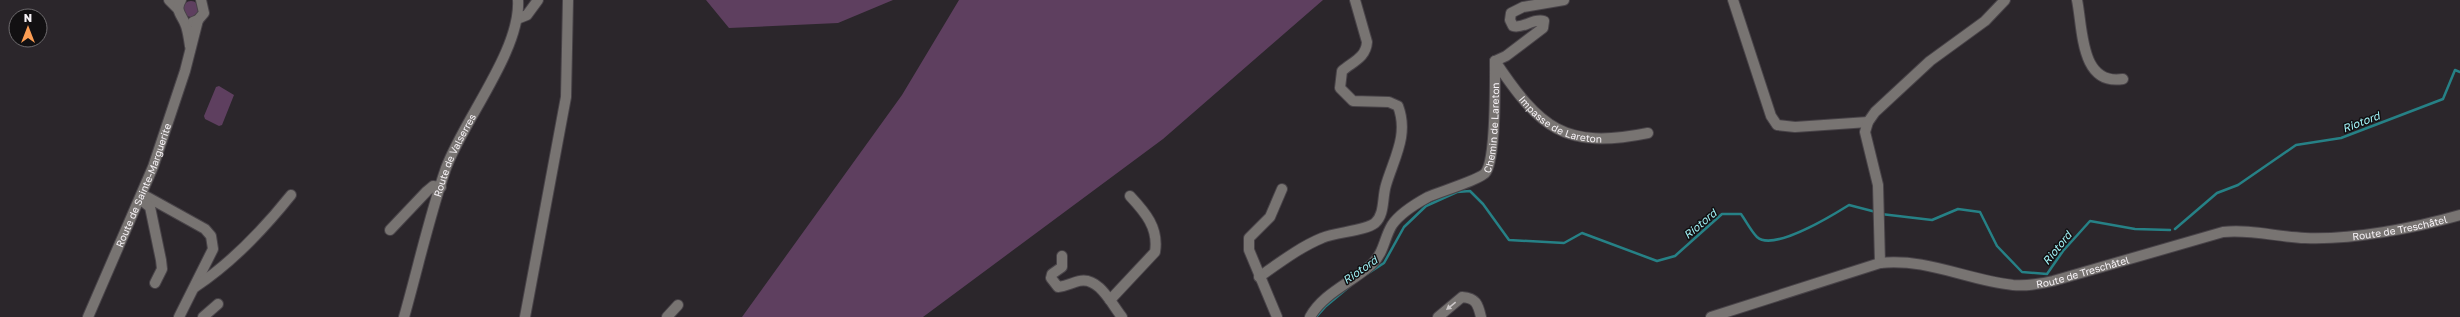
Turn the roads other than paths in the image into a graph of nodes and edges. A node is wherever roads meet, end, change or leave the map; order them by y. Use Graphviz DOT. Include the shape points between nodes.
graph roads {
  1 [pos="168,0"];
  2 [pos="518,0"];
  3 [pos="538,0"];
  4 [pos="568,0"];
  5 [pos="1355,0"];
  6 [pos="1564,0"];
  7 [pos="1733,0"];
  8 [pos="2005,0"];
  9 [pos="2078,0"];
  10 [pos="203,1"];
  11 [pos="180,9"];
  12 [pos="198,20"];
  13 [pos="517,20"];
  14 [pos="190,50"];
  15 [pos="1495,61"];
  16 [pos="2123,79"];
  17 [pos="1868,122"];
  18 [pos="1648,133"];
  19 [pos="441,187"];
  20 [pos="1282,189"];
  21 [pos="291,195"];
  22 [pos="141,196"];
  23 [pos="1130,196"];
  24 [pos="2460,215"];
  25 [pos="390,230"];
  26 [pos="1062,256"];
  27 [pos="1880,262"];
  28 [pos="1259,277"];
  29 [pos="155,283"];
  30 [pos="195,287"];
  31 [pos="1110,300"];
  32 [pos="218,304"];
  33 [pos="678,305"];
  34 [pos="88,317"];
  35 [pos="179,317"];
  36 [pos="203,317"];
  37 [pos="404,317"];
  38 [pos="525,317"];
  39 [pos="666,317"];
  40 [pos="1122,317"];
  41 [pos="1277,317"];
  42 [pos="1310,317"];
  43 [pos="1438,317"];
  44 [pos="1481,317"];
  45 [pos="1711,317"];
  1 -- 11 [label="street"];
  2 -- 13 [label="street, Route de Valserres"];
  3 -- 13 [label="street" via="527,15"];
  4 -- 38 [label="street" via="566,97"];
  5 -- 28 [label="street" via="1367,50 1342,71 1340,88 1353,101 1390,102 1398,106 1402,116 1403,129 1399,153 1386,186 1380,218 1373,224 1322,238"];
  6 -- 15 [label="street" via="1523,7 1511,13 1510,20 1517,28 1538,19 1544,21 1543,28 1506,56"];
  7 -- 17 [label="street" via="1771,116 1777,125 1795,127"];
  8 -- 17 [label="street" via="1985,21 1930,61 1875,112"];
  9 -- 16 [label="street" via="2084,50 2089,63 2097,74 2107,80"];
  10 -- 12 [label="street, Route de Sainte-Marguerite" via="204,13"];
  11 -- 12 [label="street" via="192,22"];
  11 -- 14 [label="street, Route de Sainte-Marguerite"];
  12 -- 14 [label="street, Route de Sainte-Marguerite"];
  13 -- 19 [label="street, Route de Valserres" via="507,51 454,149"];
  14 -- 22 [label="street, Route de Sainte-Marguerite"];
  15 -- 18 [label="street, Impasse de Lareton" via="1525,104 1554,127 1599,140"];
  15 -- 42 [label="street, Chemin de Lareton" via="1491,156 1487,172 1478,179 1426,198 1402,215 1392,224 1381,255 1372,265 1325,299"];
  17 -- 27 [label="street" via="1865,132 1878,185"];
  19 -- 25 [label="street" via="433,186 426,191"];
  19 -- 37 [label="street, Route de Valserres"];
  20 -- 28 [label="street" via="1270,217 1249,238 1249,250"];
  21 -- 30 [label="street" via="252,241 215,274"];
  22 -- 29 [label="street" via="150,207 161,260 162,269"];
  22 -- 30 [label="street" via="205,229 211,236 213,249"];
  22 -- 34 [label="street, Route de Sainte-Marguerite"];
  23 -- 31 [label="street" via="1145,212 1156,233 1156,244 1154,252"];
  24 -- 27 [label="street, Route de Treschâtel" via="2394,229 2318,238 2242,230 2223,232 2033,285 1992,281 1931,265 1901,261"];
  26 -- 31 [label="street" via="1062,267 1052,274 1051,278 1058,287 1089,281"];
  27 -- 45 [label="street, Route de Treschâtel"];
  28 -- 41 [label="street"];
  30 -- 35 [label="street"];
  31 -- 40 [label="street"];
  32 -- 36 [label="street"];
  33 -- 39 [label="street"];
  44 -- 43 [label="street, one-way" via="1478,304 1471,298 1462,297"];
}
